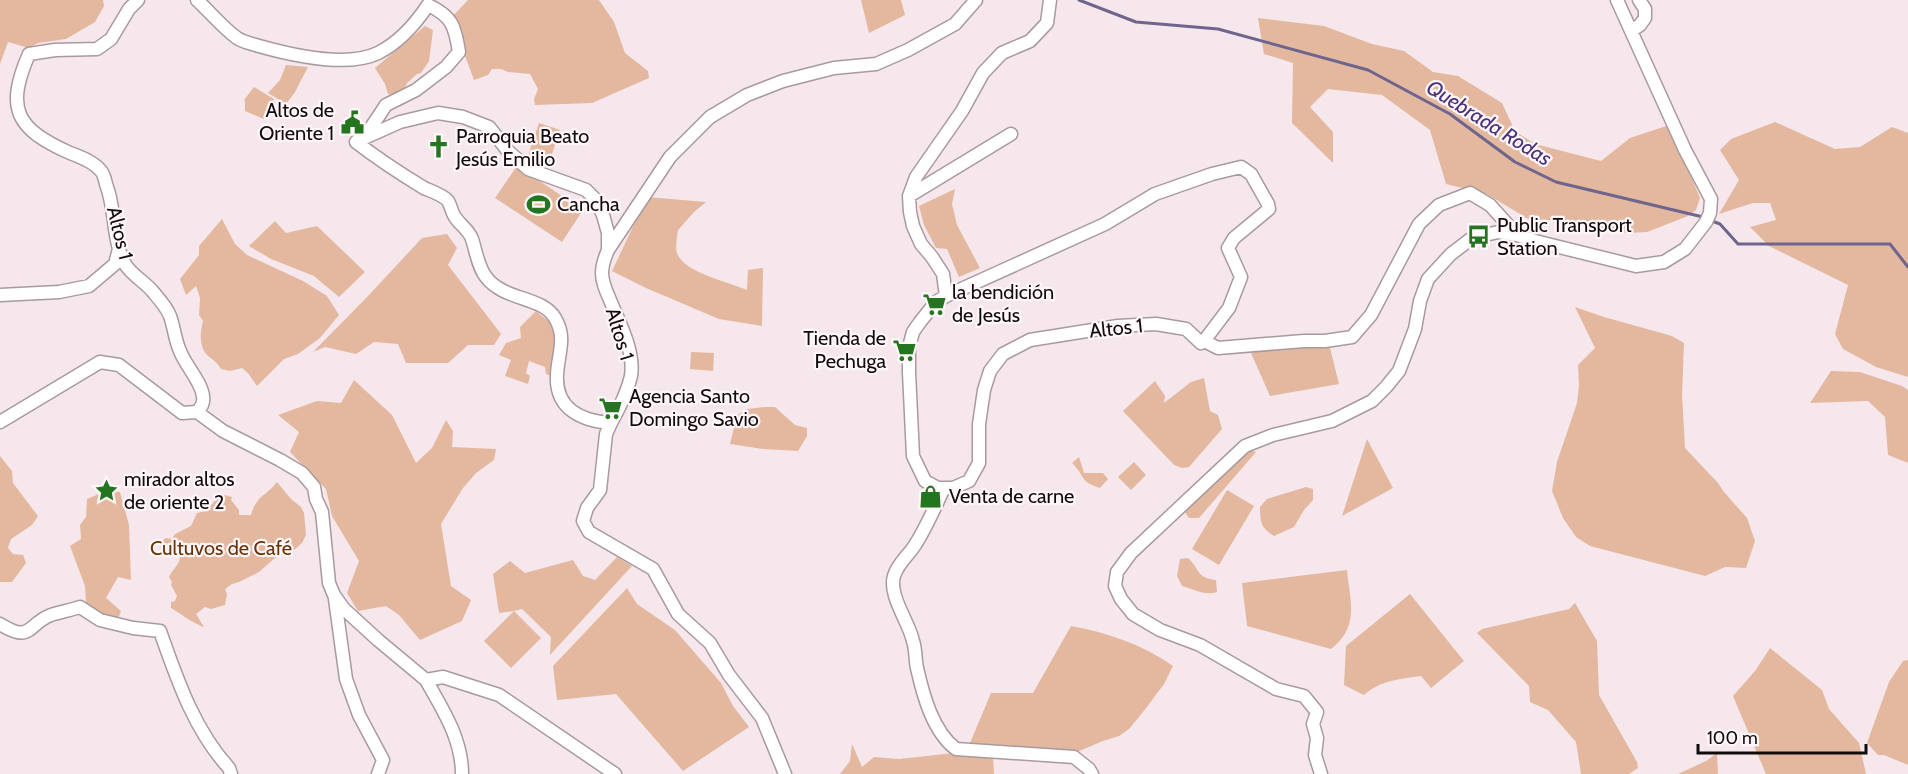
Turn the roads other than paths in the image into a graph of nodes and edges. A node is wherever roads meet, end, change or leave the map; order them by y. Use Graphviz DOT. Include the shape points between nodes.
graph roads {
  1 [pos="136,0"];
  2 [pos="197,0"];
  3 [pos="976,0"];
  4 [pos="1050,0"];
  5 [pos="1617,0"];
  6 [pos="1639,0"];
  7 [pos="428,2"];
  8 [pos="1631,31"];
  9 [pos="1011,134"];
  10 [pos="356,142"];
  11 [pos="909,196"];
  12 [pos="1517,235"];
  13 [pos="119,249"];
  14 [pos="608,250"];
  15 [pos="0,296"];
  16 [pos="946,296"];
  17 [pos="1204,341"];
  18 [pos="197,412"];
  19 [pos="0,422"];
  20 [pos="610,423"];
  21 [pos="944,488"];
  22 [pos="334,595"];
  23 [pos="0,624"];
  24 [pos="426,680"];
  25 [pos="231,774"];
  26 [pos="378,774"];
  27 [pos="462,774"];
  28 [pos="615,774"];
  29 [pos="784,774"];
  30 [pos="1092,774"];
  31 [pos="1321,774"];
  1 -- 13 [label="street, Altos 1" via="111,39 97,49 29,54 16,92 18,110 30,131 85,158 102,171 111,196"];
  2 -- 7 [label="street" via="239,39 279,52 336,60 378,53 418,20"];
  3 -- 14 [label="street, Altos 1" via="955,24 908,50 876,64 834,68 783,81 747,94 710,117 670,157"];
  4 -- 11 [label="street" via="1047,23 1030,41 1002,53 983,73 916,177"];
  5 -- 8 [label="street"];
  6 -- 8 [label="street" via="1645,18"];
  7 -- 10 [label="street" via="452,24 459,52 416,90 386,105"];
  8 -- 12 [label="street" via="1711,198 1708,218 1685,249 1664,262 1636,266"];
  9 -- 11 [label="street"];
  10 -- 14 [label="street" via="400,123 438,113 489,127 528,169 586,190 596,200 608,232"];
  10 -- 20 [label="street" via="447,200 454,216 471,236 486,277 506,294 547,308 563,340 558,391 570,410 593,422"];
  11 -- 16 [label="street" via="913,225 921,244 943,274"];
  12 -- 17 [label="street, Altos 1" via="1490,205 1470,193 1439,205 1419,224 1371,315 1352,337 1218,348"];
  12 -- 31 [label="street" via="1498,232 1472,238 1428,279 1399,371 1372,400 1332,422 1245,446 1131,552 1117,572 1115,586 1133,614 1160,630 1200,645 1276,689 1304,696 1317,712 1313,724"];
  13 -- 15 [label="street" via="115,264 89,286"];
  13 -- 18 [label="street, Altos 1" via="125,265 152,290 169,313 180,352 203,394 203,405"];
  14 -- 20 [label="street, Altos 1" via="602,274 604,285 622,329 631,374 623,401"];
  16 -- 17 [label="street" via="1105,224 1155,194 1241,167 1251,174 1269,209 1234,238 1228,248 1241,276 1229,308"];
  16 -- 21 [label="street" via="936,302 913,332 909,347 913,456 925,481"];
  17 -- 21 [label="street, Altos 1" via="1201,343 1186,330 1156,324 1118,326 1030,340 1003,354 990,372 984,390 979,463 969,481"];
  18 -- 19 [label="street" via="182,413 119,365 100,362"];
  18 -- 22 [label="street" via="223,431 302,473 314,487 322,512 329,584"];
  20 -- 29 [label="street, Altos 1" via="600,490 583,520 589,532 653,569 678,614 710,643 762,718"];
  21 -- 30 [label="street" via="893,578 896,602 913,640 918,670 939,730 956,749 1074,757"];
  22 -- 24 [label="street" via="344,609"];
  22 -- 26 [label="street" via="346,679 359,715 383,760"];
  23 -- 25 [label="street" via="18,633 31,631 49,616 80,607 100,620 160,631 192,714"];
  24 -- 27 [label="street" via="453,731 462,755"];
  24 -- 28 [label="street" via="443,677 499,695"];
}
